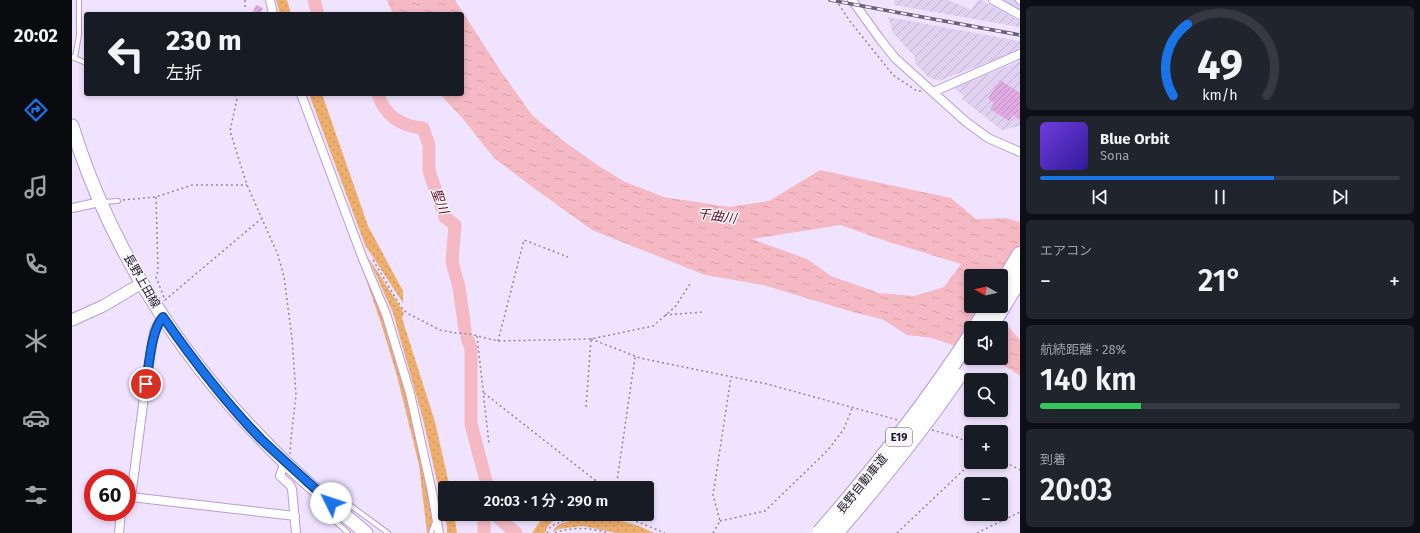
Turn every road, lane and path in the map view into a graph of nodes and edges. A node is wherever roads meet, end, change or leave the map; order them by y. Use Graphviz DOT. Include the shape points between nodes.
graph roads {
  1 [pos="79,0"];
  2 [pos="245,0"];
  3 [pos="270,0"];
  4 [pos="836,0"];
  5 [pos="852,0"];
  6 [pos="993,0"];
  7 [pos="1018,0"];
  8 [pos="1020,2"];
  9 [pos="245,9"];
  10 [pos="273,12"];
  11 [pos="1020,15"];
  12 [pos="1020,54"];
  13 [pos="73,57"];
  14 [pos="84,62"];
  15 [pos="933,92"];
  16 [pos="238,96"];
  17 [pos="302,96"];
  18 [pos="72,126"];
  19 [pos="1020,152"];
  20 [pos="247,185"];
  21 [pos="156,197"];
  22 [pos="118,201"];
  23 [pos="100,202"];
  24 [pos="72,208"];
  25 [pos="261,219"];
  26 [pos="360,250"];
  27 [pos="1020,255"];
  28 [pos="568,257"];
  29 [pos="1008,275"];
  30 [pos="1020,277"];
  31 [pos="142,283"];
  32 [pos="690,284"];
  33 [pos="702,312"];
  34 [pos="665,315"];
  35 [pos="163,317"];
  36 [pos="72,320"];
  37 [pos="993,321"];
  38 [pos="477,336"];
  39 [pos="591,339"];
  40 [pos="498,342"];
  41 [pos="964,347"];
  42 [pos="635,356"];
  43 [pos="965,365"];
  44 [pos="731,377"];
  45 [pos="484,393"];
  46 [pos="586,407"];
  47 [pos="852,408"];
  48 [pos="903,422"];
  49 [pos="930,429"];
  50 [pos="964,440"];
  51 [pos="488,444"];
  52 [pos="287,463"];
  53 [pos="1008,464"];
  54 [pos="133,469"];
  55 [pos="965,469"];
  56 [pos="1020,470"];
  57 [pos="596,481"];
  58 [pos="617,481"];
  59 [pos="136,498"];
  60 [pos="334,506"];
  61 [pos="1020,512"];
  62 [pos="295,516"];
  63 [pos="437,516"];
  64 [pos="120,521"];
  65 [pos="563,521"];
  66 [pos="635,521"];
  67 [pos="720,521"];
  68 [pos="118,533"];
  69 [pos="296,533"];
  70 [pos="348,533"];
  71 [pos="366,533"];
  72 [pos="388,533"];
  73 [pos="431,533"];
  74 [pos="439,533"];
  75 [pos="547,533"];
  76 [pos="555,533"];
  77 [pos="609,533"];
  78 [pos="665,533"];
  79 [pos="713,533"];
  80 [pos="820,533"];
  81 [pos="835,533"];
  82 [pos="896,533"];
  83 [pos="977,533"];
  1 -- 13 [label="lane" via="79,35"];
  2 -- 9 [label="path"];
  3 -- 10 [label="street"];
  4 -- 15 [label="path" via="893,75 917,91"];
  5 -- 15 [label="street" via="895,58"];
  6 -- 11 [label="street"];
  7 -- 8 [label="lane"];
  12 -- 15 [label="street"];
  13 -- 14 [label="lane"];
  15 -- 19 [label="street" via="988,138"];
  16 -- 20 [label="path" via="230,131"];
  17 -- 26 [label="street"];
  18 -- 23 [label="main road, 長野上田線"];
  20 -- 21 [label="path" via="192,185"];
  20 -- 25 [label="path"];
  21 -- 22 [label="path"];
  21 -- 25 [label="path" via="156,277 165,300"];
  22 -- 23 [label="lane"];
  23 -- 24 [label="street"];
  23 -- 31 [label="main road, 長野上田線"];
  25 -- 52 [label="path" via="278,255 284,276 292,338 296,395 290,456"];
  26 -- 38 [label="path" via="366,250 407,313 440,330"];
  26 -- 63 [label="street" via="386,314 410,393"];
  27 -- 29 [label="highway"];
  28 -- 40 [label="path" via="524,240"];
  30 -- 37 [label="highway"];
  31 -- 35 [label="main road, 長野上田線"];
  31 -- 36 [label="street" via="103,306"];
  32 -- 34 [label="path" via="675,306"];
  33 -- 34 [label="path"];
  34 -- 39 [label="path" via="653,326"];
  35 -- 52 [label="main road, 長野上田線" via="231,406"];
  35 -- 54 [label="street" via="154,332"];
  38 -- 40 [label="path"];
  38 -- 45 [label="path"];
  39 -- 40 [label="path"];
  39 -- 42 [label="path"];
  39 -- 46 [label="path"];
  41 -- 80 [label="highway, 長野自動車道 / E19, bridge" via="896,442"];
  42 -- 44 [label="path"];
  42 -- 58 [label="path"];
  43 -- 81 [label="highway, 長野自動車道 / E19, bridge" via="906,448"];
  44 -- 47 [label="path" via="767,384"];
  44 -- 67 [label="path" via="713,495"];
  45 -- 51 [label="path"];
  45 -- 57 [label="path"];
  47 -- 48 [label="path"];
  47 -- 67 [label="path" via="844,429 828,450 766,511"];
  49 -- 50 [label="path"];
  52 -- 60 [label="main road, 長野上田線"];
  52 -- 62 [label="street" via="280,476 292,489"];
  53 -- 56 [label="path"];
  55 -- 82 [label="path"];
  59 -- 62 [label="street"];
  60 -- 70 [label="lane" via="324,512"];
  60 -- 71 [label="main road, 長野上田線"];
  60 -- 72 [label="lane" via="344,500"];
  61 -- 83 [label="path"];
  62 -- 69 [label="street"];
  63 -- 73 [label="lane"];
  63 -- 74 [label="street"];
  64 -- 68 [label="street"];
  65 -- 75 [label="path" via="551,526"];
  66 -- 78 [label="path"];
  67 -- 79 [label="path"];
  76 -- 77 [label="path" via="582,528"];
}
